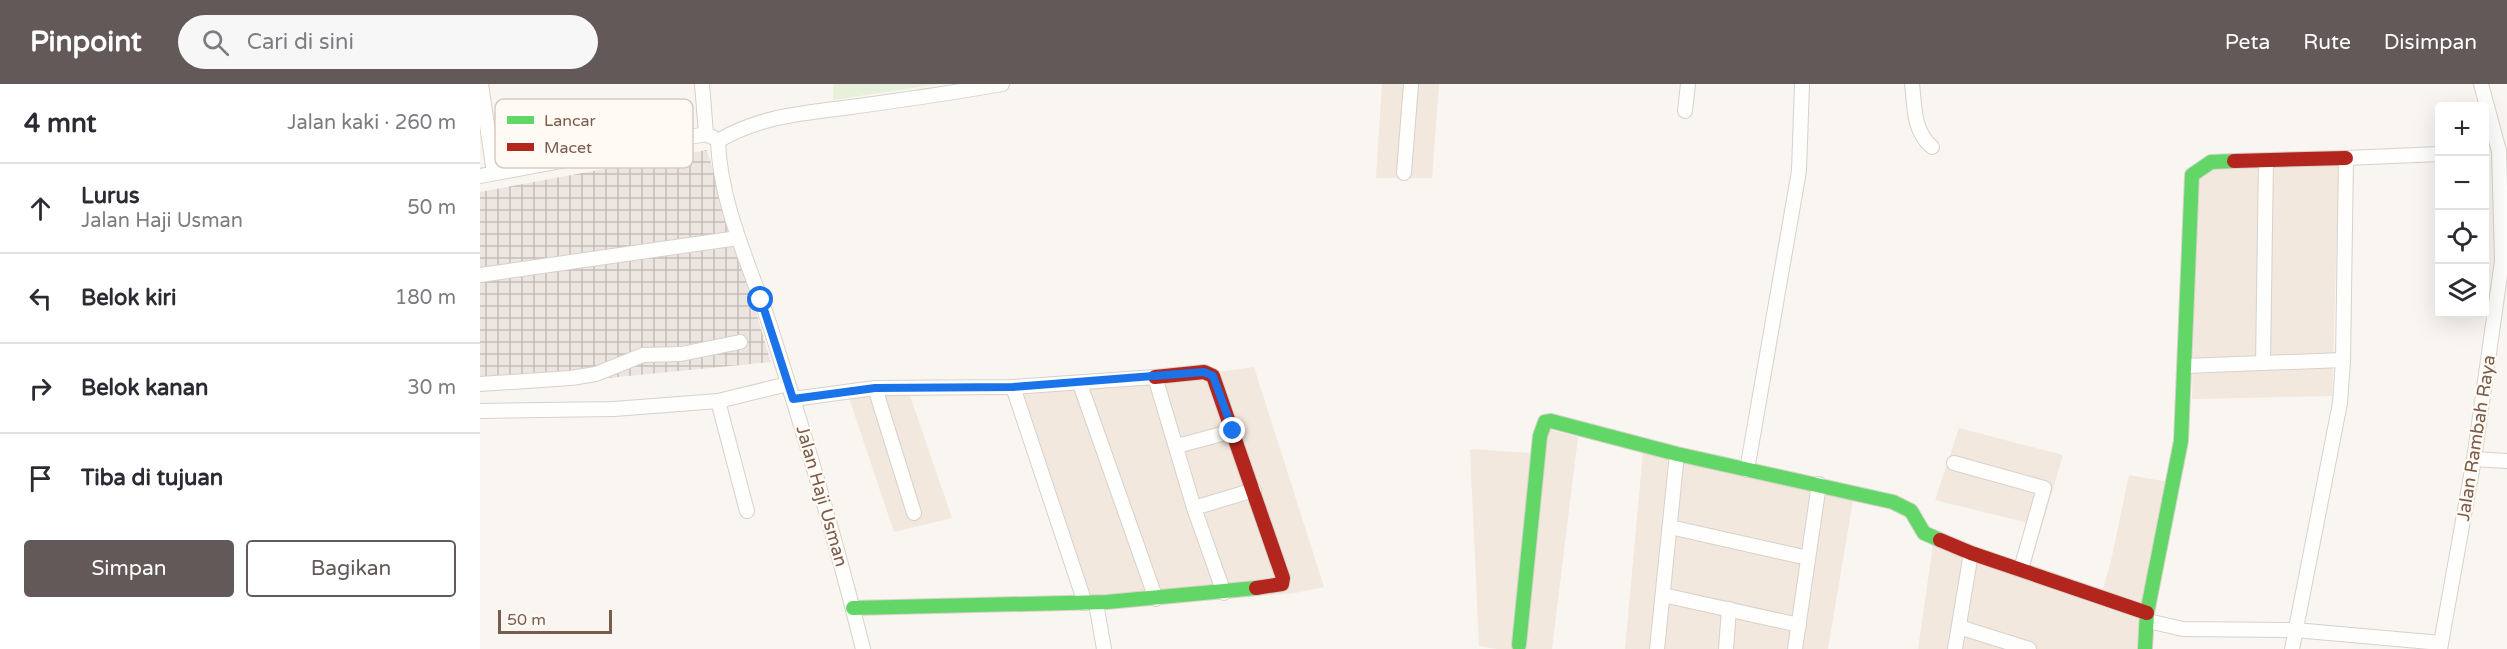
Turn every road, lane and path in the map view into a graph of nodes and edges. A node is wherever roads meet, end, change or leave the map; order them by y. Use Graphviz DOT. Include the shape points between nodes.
graph roads {
  1 [pos="481,84"];
  2 [pos="702,84"];
  3 [pos="1002,84"];
  4 [pos="1411,84"];
  5 [pos="1688,84"];
  6 [pos="1802,84"];
  7 [pos="1912,84"];
  8 [pos="2481,84"];
  9 [pos="1685,111"];
  10 [pos="712,138"];
  11 [pos="693,141"];
  12 [pos="1932,147"];
  13 [pos="2492,152"];
  14 [pos="2435,154"];
  15 [pos="2346,158"];
  16 [pos="2266,160"];
  17 [pos="530,168"];
  18 [pos="1404,173"];
  19 [pos="487,175"];
  20 [pos="2505,235"];
  21 [pos="738,238"];
  22 [pos="480,275"];
  23 [pos="740,342"];
  24 [pos="2343,360"];
  25 [pos="2264,363"];
  26 [pos="2184,366"];
  27 [pos="1155,377"];
  28 [pos="480,384"];
  29 [pos="788,384"];
  30 [pos="1080,384"];
  31 [pos="1013,387"];
  32 [pos="875,388"];
  33 [pos="793,399"];
  34 [pos="718,401"];
  35 [pos="480,411"];
  36 [pos="1233,431"];
  37 [pos="1177,446"];
  38 [pos="1677,454"];
  39 [pos="2474,459"];
  40 [pos="2507,461"];
  41 [pos="1954,463"];
  42 [pos="1747,470"];
  43 [pos="1819,484"];
  44 [pos="1254,490"];
  45 [pos="1194,508"];
  46 [pos="747,511"];
  47 [pos="914,513"];
  48 [pos="1670,526"];
  49 [pos="1971,553"];
  50 [pos="1808,558"];
  51 [pos="2021,569"];
  52 [pos="1224,593"];
  53 [pos="1663,595"];
  54 [pos="1156,599"];
  55 [pos="1090,603"];
  56 [pos="853,608"];
  57 [pos="1729,609"];
  58 [pos="2148,617"];
  59 [pos="1799,625"];
  60 [pos="1959,627"];
  61 [pos="2295,630"];
  62 [pos="1519,645"];
  63 [pos="2441,646"];
  64 [pos="863,649"];
  65 [pos="1104,649"];
  66 [pos="1658,649"];
  67 [pos="1726,649"];
  68 [pos="1795,649"];
  69 [pos="1955,649"];
  70 [pos="2029,649"];
  71 [pos="2145,649"];
  72 [pos="2292,649"];
  1 -- 19 [label="street"];
  2 -- 10 [label="street, Jalan Haji Usman"];
  3 -- 10 [label="street" via="773,118"];
  4 -- 18 [label="street"];
  5 -- 9 [label="street"];
  6 -- 42 [label="street" via="1799,171"];
  7 -- 12 [label="street" via="1917,129"];
  8 -- 13 [label="street, Jalan Rambah Raya"];
  10 -- 11 [label="street"];
  10 -- 21 [label="street, Jalan Haji Usman"];
  13 -- 20 [label="street, Jalan Rambah Raya"];
  14 -- 15 [label="street"];
  15 -- 16 [label="street"];
  15 -- 24 [label="street"];
  16 -- 25 [label="street"];
  16 -- 26 [label="street" via="2211,162 2192,175"];
  17 -- 19 [label="street"];
  20 -- 39 [label="street, Jalan Rambah Raya"];
  21 -- 22 [label="street"];
  21 -- 29 [label="street, Jalan Haji Usman"];
  23 -- 28 [label="street" via="681,354 643,355 588,375"];
  24 -- 25 [label="street"];
  24 -- 61 [label="street" via="2332,449"];
  25 -- 26 [label="street"];
  26 -- 58 [label="street" via="2181,441"];
  27 -- 30 [label="street"];
  27 -- 36 [label="street" via="1204,372 1213,376"];
  27 -- 37 [label="street"];
  29 -- 33 [label="street, Jalan Haji Usman"];
  29 -- 34 [label="street"];
  30 -- 31 [label="street"];
  30 -- 54 [label="street"];
  31 -- 32 [label="street"];
  31 -- 55 [label="street"];
  32 -- 33 [label="street"];
  32 -- 47 [label="street"];
  33 -- 56 [label="street, Jalan Haji Usman"];
  34 -- 35 [label="street" via="614,409"];
  34 -- 46 [label="street"];
  36 -- 37 [label="street"];
  36 -- 44 [label="street"];
  37 -- 45 [label="street"];
  38 -- 42 [label="street"];
  38 -- 48 [label="street"];
  38 -- 62 [label="street" via="1566,423 1545,422 1540,436"];
  39 -- 40 [label="street"];
  39 -- 63 [label="street, Jalan Rambah Raya"];
  41 -- 51 [label="street" via="2044,488"];
  42 -- 43 [label="street"];
  43 -- 49 [label="street" via="1893,502 1911,511 1924,533"];
  43 -- 50 [label="street"];
  44 -- 45 [label="street"];
  44 -- 52 [label="street" via="1282,584"];
  45 -- 52 [label="street"];
  48 -- 50 [label="street"];
  48 -- 53 [label="street"];
  49 -- 51 [label="street"];
  49 -- 60 [label="street"];
  50 -- 59 [label="street"];
  51 -- 58 [label="street"];
  52 -- 54 [label="street"];
  53 -- 57 [label="street"];
  53 -- 66 [label="street"];
  54 -- 55 [label="street"];
  55 -- 56 [label="street"];
  55 -- 65 [label="street"];
  56 -- 64 [label="street, Jalan Haji Usman"];
  57 -- 59 [label="street"];
  57 -- 67 [label="street"];
  58 -- 61 [label="street" via="2183,629"];
  58 -- 71 [label="street"];
  59 -- 68 [label="street"];
  60 -- 69 [label="street"];
  60 -- 70 [label="street"];
  61 -- 63 [label="street"];
  61 -- 72 [label="street"];
}
